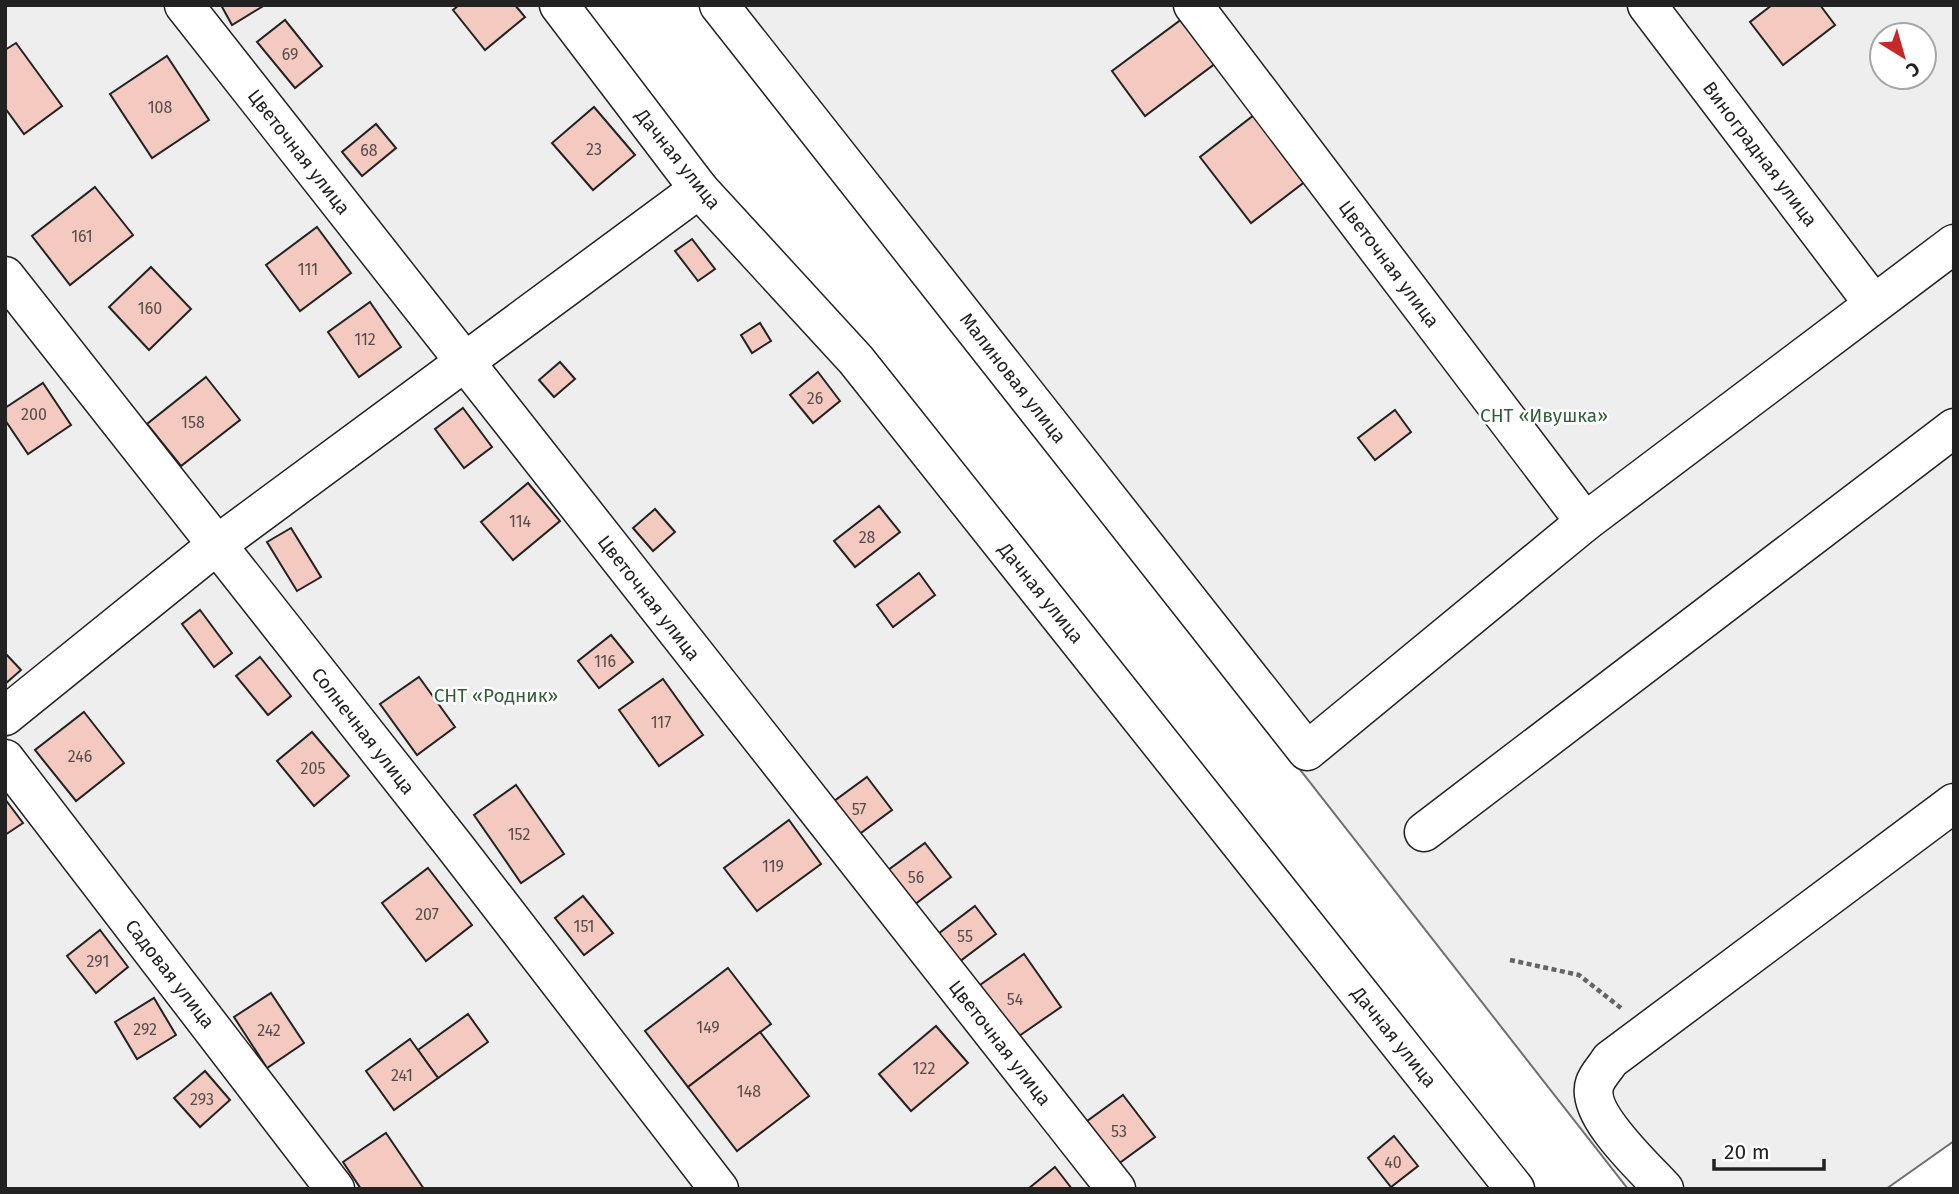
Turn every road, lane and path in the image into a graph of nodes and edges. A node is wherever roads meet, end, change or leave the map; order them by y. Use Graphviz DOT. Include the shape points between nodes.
graph roads {
  1 [pos="184,5"];
  2 [pos="559,5"];
  3 [pos="719,5"];
  4 [pos="1193,5"];
  5 [pos="1647,5"];
  6 [pos="699,189"];
  7 [pos="1954,244"];
  8 [pos="5,276"];
  9 [pos="1873,303"];
  10 [pos="463,362"];
  11 [pos="1954,428"];
  12 [pos="1585,522"];
  13 [pos="218,544"];
  14 [pos="5,716"];
  15 [pos="5,759"];
  16 [pos="1954,803"];
  17 [pos="1424,832"];
  18 [pos="1510,961"];
  19 [pos="1632,1016"];
  20 [pos="335,1189"];
  21 [pos="719,1189"];
  22 [pos="1116,1189"];
  23 [pos="1515,1189"];
  24 [pos="1664,1189"];
  1 -- 10 [label="street, Цветочная улица"];
  2 -- 6 [label="street, Дачная улица"];
  3 -- 12 [label="street, Малиновая улица" via="1307,751"];
  4 -- 12 [label="street, Цветочная улица"];
  5 -- 9 [label="street, Виноградная улица"];
  6 -- 10 [label="street"];
  6 -- 23 [label="street, Дачная улица" via="856,360"];
  7 -- 9 [label="street"];
  8 -- 13 [label="street, Солнечная улица"];
  9 -- 12 [label="street"];
  10 -- 13 [label="street"];
  10 -- 22 [label="street, Цветочная улица"];
  11 -- 17 [label="street"];
  13 -- 14 [label="street"];
  13 -- 21 [label="street, Солнечная улица"];
  15 -- 20 [label="street, Садовая улица"];
  16 -- 24 [label="street" via="1610,1060 1595,1083 1593,1103 1612,1132"];
  18 -- 19 [label="path" via="1579,975"];
}
